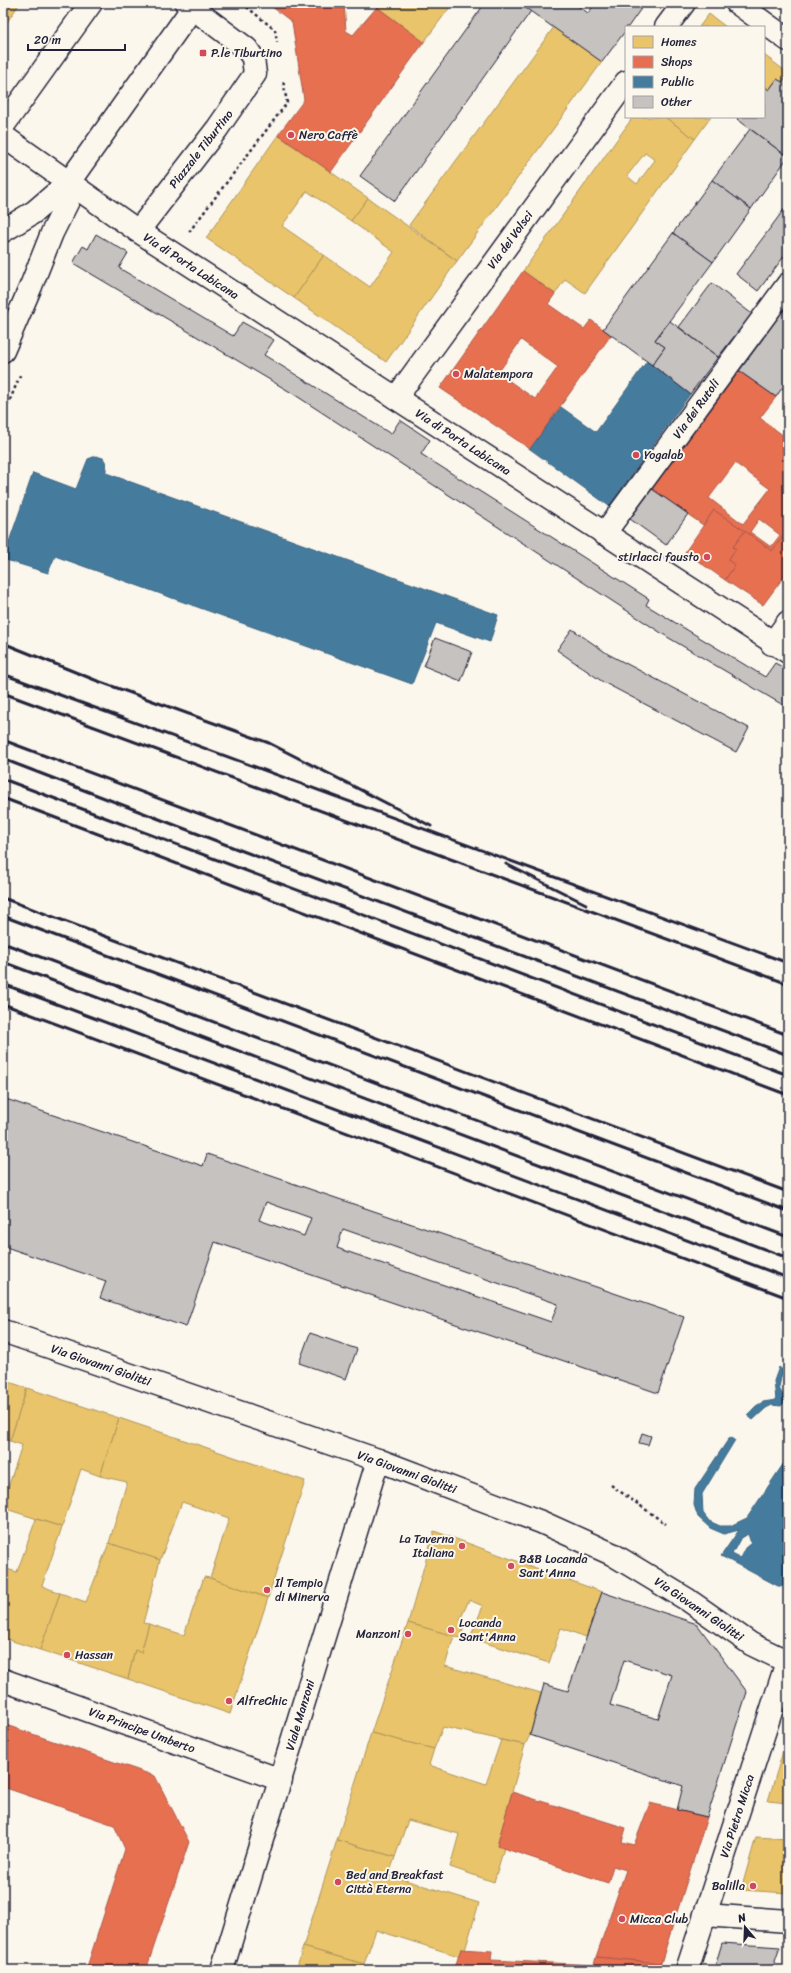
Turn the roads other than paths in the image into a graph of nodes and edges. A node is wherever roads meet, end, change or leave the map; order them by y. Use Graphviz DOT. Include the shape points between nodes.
graph roads {
  1 [pos="91,3"];
  2 [pos="684,3"];
  3 [pos="737,3"];
  4 [pos="192,5"];
  5 [pos="667,26"];
  6 [pos="788,40"];
  7 [pos="625,83"];
  8 [pos="3,126"];
  9 [pos="3,136"];
  10 [pos="69,182"];
  11 [pos="3,231"];
  12 [pos="138,231"];
  13 [pos="788,284"];
  14 [pos="3,351"];
  15 [pos="396,398"];
  16 [pos="604,534"];
  17 [pos="788,622"];
  18 [pos="780,648"];
  19 [pos="3,1331"];
  20 [pos="378,1460"];
  21 [pos="787,1662"];
  22 [pos="3,1680"];
  23 [pos="281,1780"];
  24 [pos="705,1914"];
  25 [pos="788,1921"];
  26 [pos="222,1970"];
  27 [pos="688,1970"];
  1 -- 8 [label="street"];
  2 -- 5 [label="street"];
  3 -- 6 [label="street"];
  4 -- 10 [label="street, Piazzale Tiburtino"];
  4 -- 12 [label="street, Piazzale Tiburtino" via="247,49 253,58 255,74 217,129"];
  7 -- 15 [label="street, Via dei Volsci"];
  9 -- 10 [label="street"];
  10 -- 11 [label="street, Piazzale Tiburtino" via="34,212"];
  10 -- 12 [label="street"];
  10 -- 14 [label="street" via="68,201"];
  12 -- 15 [label="street, Via di Porta Labicana"];
  13 -- 16 [label="street, Via dei Rutoli"];
  15 -- 16 [label="street, Via di Porta Labicana"];
  16 -- 18 [label="street, Via di Porta Labicana"];
  17 -- 18 [label="street"];
  19 -- 20 [label="street, Via Giovanni Giolitti"];
  20 -- 21 [label="street, Via Giovanni Giolitti" via="541,1522 612,1554 688,1600 751,1644"];
  20 -- 23 [label="street, Viale Manzoni"];
  21 -- 24 [label="street, Via Pietro Micca"];
  22 -- 23 [label="street, Via Principe Umberto"];
  23 -- 26 [label="street, Viale Manzoni"];
  24 -- 25 [label="street"];
  24 -- 27 [label="street, Via Pietro Micca"];
}
